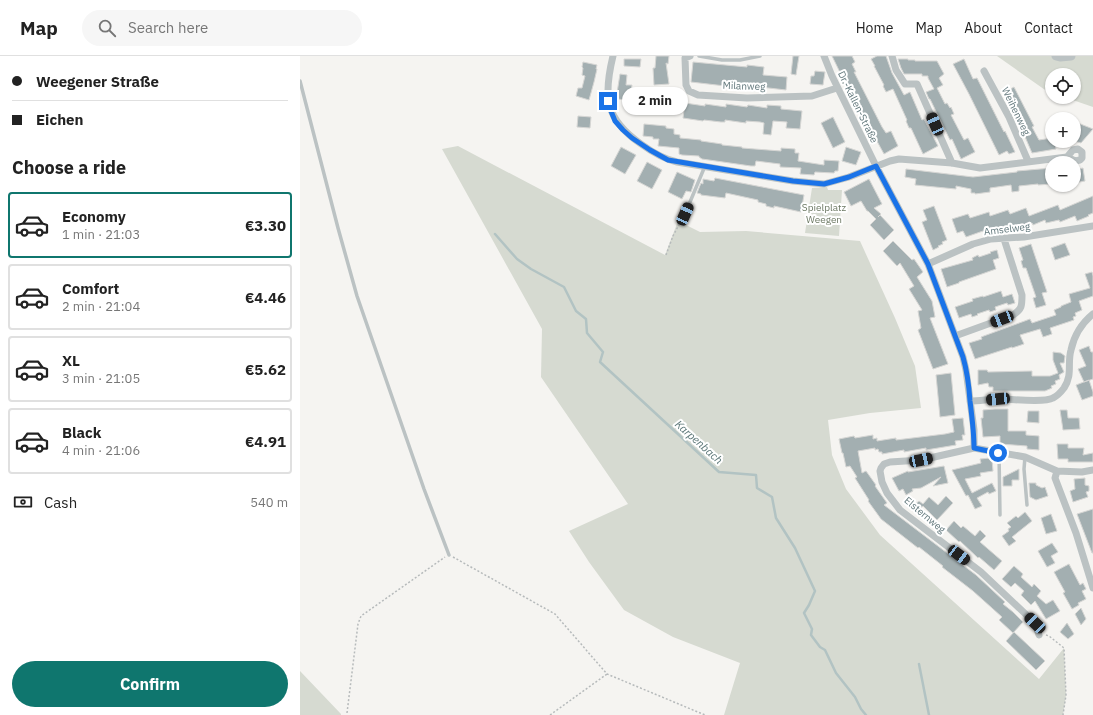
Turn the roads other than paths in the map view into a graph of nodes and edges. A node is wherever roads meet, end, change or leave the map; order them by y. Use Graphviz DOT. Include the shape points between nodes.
graph roads {
  1 [pos="612,56"];
  2 [pos="690,56"];
  3 [pos="699,56"];
  4 [pos="760,56"];
  5 [pos="824,56"];
  6 [pos="892,56"];
  7 [pos="1056,56"];
  8 [pos="1071,56"];
  9 [pos="984,71"];
  10 [pos="300,82"];
  11 [pos="838,88"];
  12 [pos="1045,159"];
  13 [pos="1028,161"];
  14 [pos="952,163"];
  15 [pos="705,166"];
  16 [pos="876,166"];
  17 [pos="685,214"];
  18 [pos="1093,226"];
  19 [pos="1004,239"];
  20 [pos="928,264"];
  21 [pos="1093,314"];
  22 [pos="955,336"];
  23 [pos="970,401"];
  24 [pos="974,448"];
  25 [pos="998,453"];
  26 [pos="1025,457"];
  27 [pos="1093,470"];
  28 [pos="1058,471"];
  29 [pos="1027,505"];
  30 [pos="1000,515"];
  31 [pos="449,555"];
  32 [pos="1093,588"];
  33 [pos="1039,635"];
  1 -- 15 [label="street" via="608,101 615,121 632,138 668,160"];
  2 -- 11 [label="street, Milanweg" via="685,58 686,85 690,91 698,95 747,98 812,96"];
  3 -- 4 [label="lane" via="740,60"];
  5 -- 11 [label="street, Dr.-Kallen-Straße"];
  6 -- 14 [label="street" via="896,70 906,84 917,84"];
  7 -- 8 [label="street"];
  9 -- 13 [label="street, Weihenweg" via="1009,117"];
  10 -- 31 [label="lane" via="357,296"];
  11 -- 16 [label="street, Dr.-Kallen-Straße"];
  12 -- 13 [label="street"];
  13 -- 14 [label="street" via="980,168"];
  14 -- 16 [label="street" via="899,159"];
  15 -- 16 [label="street" via="824,184"];
  15 -- 17 [label="lane"];
  16 -- 20 [label="street, Dr.-Kallen-Straße"];
  18 -- 19 [label="street, Amselweg"];
  19 -- 20 [label="street, Amselweg" via="991,239 973,244"];
  19 -- 22 [label="street" via="1022,295 1020,311"];
  20 -- 22 [label="street, Dr.-Kallen-Straße"];
  21 -- 23 [label="street" via="1085,320 1070,351 1068,382 1052,399"];
  22 -- 23 [label="street, Dr.-Kallen-Straße" via="966,370"];
  23 -- 24 [label="street, Dr.-Kallen-Straße"];
  24 -- 25 [label="street"];
  24 -- 33 [label="street, Elsternweg" via="921,460 884,464 880,472 882,482 900,510 980,572 1035,623"];
  25 -- 26 [label="street"];
  25 -- 30 [label="lane"];
  26 -- 28 [label="street"];
  26 -- 29 [label="lane"];
  27 -- 28 [label="street"];
  28 -- 32 [label="street" via="1056,478"];
}
